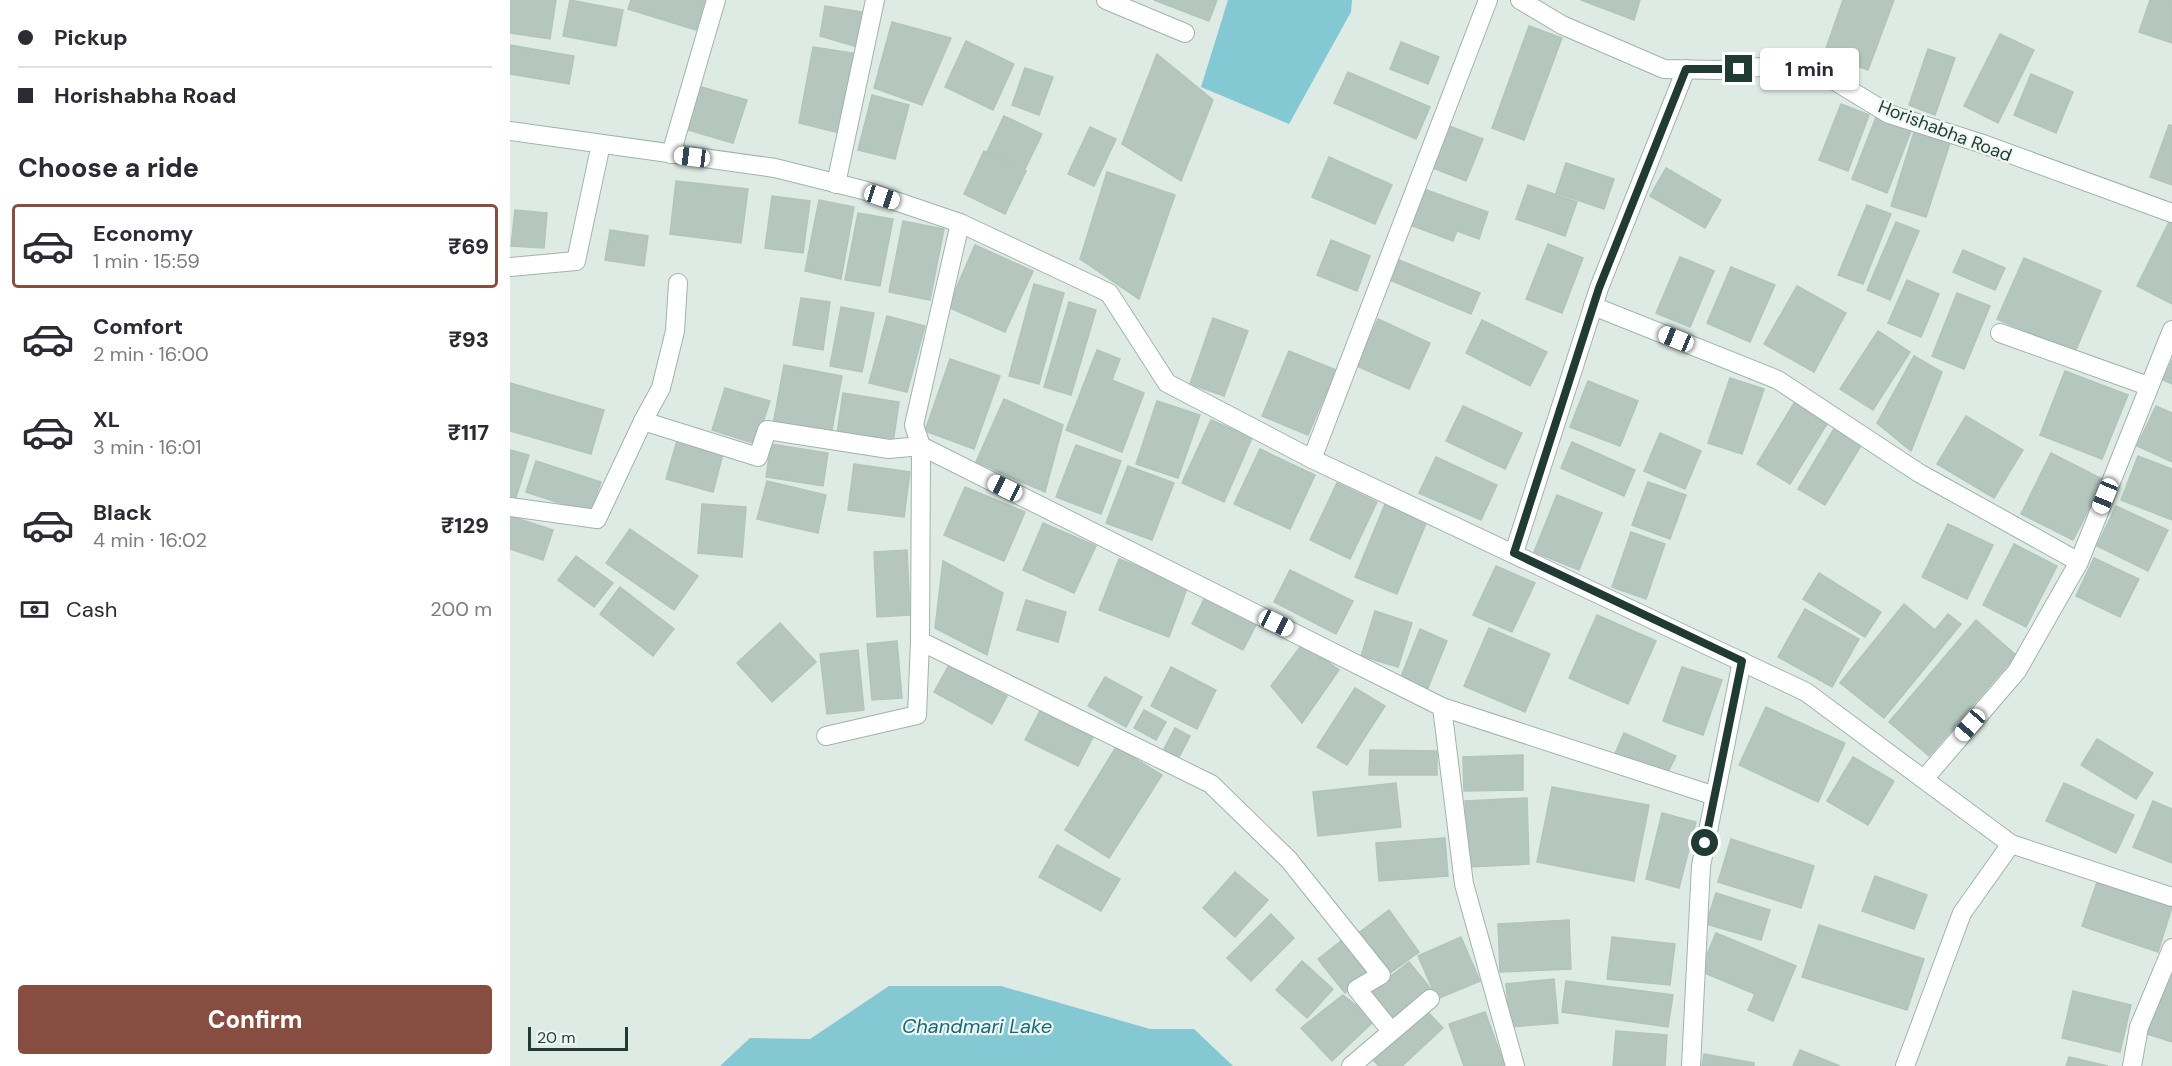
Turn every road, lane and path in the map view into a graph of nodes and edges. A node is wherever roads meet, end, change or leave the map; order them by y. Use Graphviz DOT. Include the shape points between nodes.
graph roads {
  1 [pos="716,0"];
  2 [pos="875,0"];
  3 [pos="1106,0"];
  4 [pos="1488,0"];
  5 [pos="1520,0"];
  6 [pos="1185,33"];
  7 [pos="1686,69"];
  8 [pos="510,131"];
  9 [pos="601,144"];
  10 [pos="671,154"];
  11 [pos="836,184"];
  12 [pos="2172,213"];
  13 [pos="960,223"];
  14 [pos="510,267"];
  15 [pos="678,283"];
  16 [pos="1593,306"];
  17 [pos="2172,330"];
  18 [pos="2000,333"];
  19 [pos="2148,386"];
  20 [pos="643,421"];
  21 [pos="921,447"];
  22 [pos="1312,459"];
  23 [pos="510,507"];
  24 [pos="1514,553"];
  25 [pos="2079,562"];
  26 [pos="920,641"];
  27 [pos="1742,661"];
  28 [pos="1442,707"];
  29 [pos="826,736"];
  30 [pos="1924,779"];
  31 [pos="1715,796"];
  32 [pos="2011,844"];
  33 [pos="2172,897"];
  34 [pos="2172,948"];
  35 [pos="1430,999"];
  36 [pos="1391,1030"];
  37 [pos="1352,1066"];
  38 [pos="1515,1066"];
  39 [pos="1691,1066"];
  40 [pos="1905,1066"];
  41 [pos="2132,1066"];
  1 -- 10 [label="street"];
  2 -- 11 [label="street"];
  3 -- 6 [label="street"];
  4 -- 22 [label="street"];
  5 -- 7 [label="street, Horishabha Road" via="1562,25 1664,69"];
  7 -- 12 [label="street, Horishabha Road" via="1807,64 1889,114"];
  7 -- 16 [label="street"];
  8 -- 9 [label="street"];
  9 -- 10 [label="street"];
  9 -- 14 [label="street" via="576,261"];
  10 -- 11 [label="street" via="775,168"];
  11 -- 13 [label="street"];
  13 -- 21 [label="street" via="914,425"];
  13 -- 22 [label="street" via="1109,293 1167,383"];
  15 -- 20 [label="street" via="675,331 661,388"];
  16 -- 24 [label="street"];
  16 -- 25 [label="street" via="1778,380 1919,473"];
  17 -- 19 [label="street"];
  18 -- 19 [label="street"];
  19 -- 25 [label="street"];
  20 -- 21 [label="street" via="758,457 767,430 889,449"];
  20 -- 23 [label="street" via="597,519"];
  21 -- 26 [label="street"];
  21 -- 28 [label="street"];
  22 -- 24 [label="street"];
  24 -- 27 [label="street"];
  25 -- 30 [label="street" via="2017,671"];
  26 -- 29 [label="street" via="917,715"];
  26 -- 36 [label="street" via="1211,784 1289,860 1381,975 1357,989"];
  27 -- 30 [label="street" via="1806,692"];
  27 -- 31 [label="street"];
  28 -- 31 [label="street"];
  28 -- 38 [label="street" via="1464,884"];
  30 -- 32 [label="street"];
  31 -- 39 [label="street" via="1701,866"];
  32 -- 33 [label="street"];
  32 -- 40 [label="street" via="1962,913"];
  34 -- 41 [label="street" via="2139,1027"];
  35 -- 36 [label="street"];
  36 -- 37 [label="street"];
}
